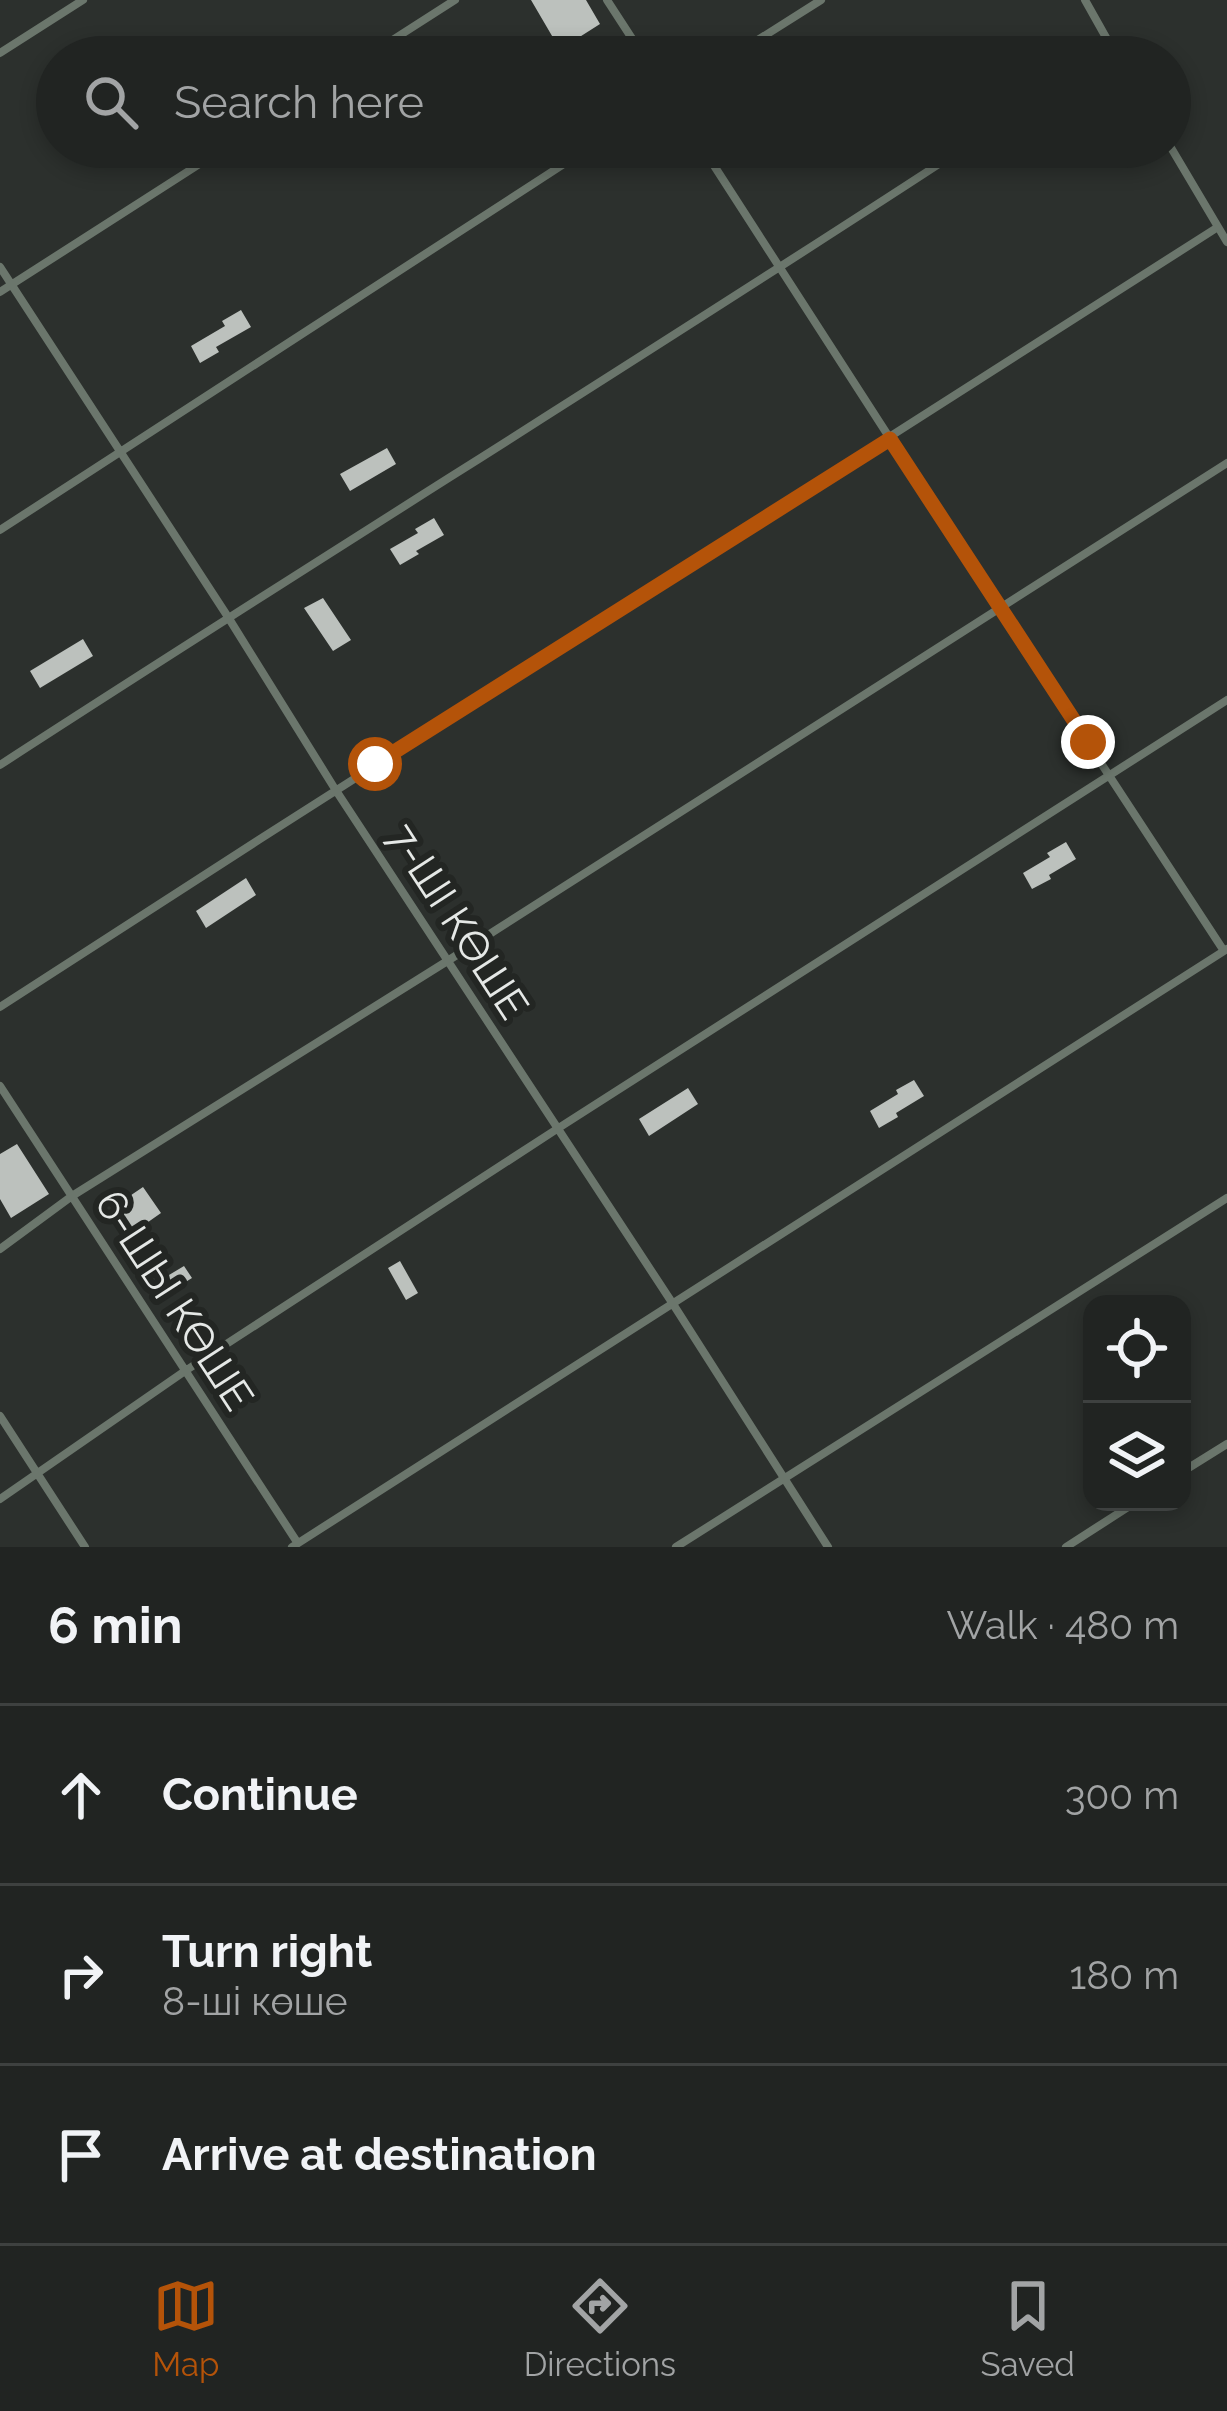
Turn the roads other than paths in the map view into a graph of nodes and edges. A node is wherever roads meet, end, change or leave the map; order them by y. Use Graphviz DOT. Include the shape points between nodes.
graph roads {
  1 [pos="83,0"];
  2 [pos="455,0"];
  3 [pos="608,0"];
  4 [pos="821,0"];
  5 [pos="1085,0"];
  6 [pos="399,36"];
  7 [pos="631,36"];
  8 [pos="764,36"];
  9 [pos="1105,36"];
  10 [pos="0,53"];
  11 [pos="193,168"];
  12 [pos="557,168"];
  13 [pos="716,168"];
  14 [pos="933,168"];
  15 [pos="1183,168"];
  16 [pos="1218,227"];
  17 [pos="1227,242"];
  18 [pos="0,267"];
  19 [pos="780,268"];
  20 [pos="11,284"];
  21 [pos="0,292"];
  22 [pos="890,439"];
  23 [pos="121,450"];
  24 [pos="1227,463"];
  25 [pos="0,530"];
  26 [pos="1000,609"];
  27 [pos="228,617"];
  28 [pos="1227,700"];
  29 [pos="0,765"];
  30 [pos="1109,776"];
  31 [pos="335,788"];
  32 [pos="1226,951"];
  33 [pos="448,960"];
  34 [pos="0,1006"];
  35 [pos="0,1086"];
  36 [pos="557,1129"];
  37 [pos="72,1196"];
  38 [pos="1227,1198"];
  39 [pos="0,1250"];
  40 [pos="673,1304"];
  41 [pos="185,1371"];
  42 [pos="0,1416"];
  43 [pos="1227,1444"];
  44 [pos="1191,1466"];
  45 [pos="37,1474"];
  46 [pos="782,1478"];
  47 [pos="0,1499"];
  48 [pos="1122,1511"];
  49 [pos="297,1546"];
  50 [pos="85,1547"];
  51 [pos="676,1547"];
  52 [pos="827,1547"];
  53 [pos="1066,1547"];
  1 -- 10 [label="lane"];
  2 -- 6 [label="lane"];
  3 -- 7 [label="lane"];
  4 -- 8 [label="lane"];
  5 -- 9 [label="lane"];
  11 -- 20 [label="lane"];
  12 -- 23 [label="lane"];
  13 -- 19 [label="lane"];
  14 -- 19 [label="lane"];
  15 -- 16 [label="lane"];
  16 -- 17 [label="lane"];
  16 -- 22 [label="lane"];
  18 -- 20 [label="lane, 7-ШІ КӨШЕ"];
  19 -- 22 [label="lane"];
  19 -- 27 [label="lane"];
  20 -- 21 [label="lane"];
  20 -- 23 [label="lane, 7-ШІ КӨШЕ"];
  22 -- 26 [label="lane"];
  22 -- 31 [label="lane"];
  23 -- 25 [label="lane"];
  23 -- 27 [label="lane, 7-ШІ КӨШЕ"];
  24 -- 26 [label="lane"];
  26 -- 30 [label="lane"];
  26 -- 33 [label="lane"];
  27 -- 29 [label="lane"];
  27 -- 31 [label="lane, 7-ШІ КӨШЕ"];
  28 -- 30 [label="lane"];
  30 -- 32 [label="lane"];
  30 -- 36 [label="lane"];
  31 -- 33 [label="lane, 7-ШІ КӨШЕ"];
  31 -- 34 [label="lane"];
  32 -- 40 [label="lane"];
  33 -- 36 [label="lane, 7-ШІ КӨШЕ"];
  33 -- 37 [label="lane"];
  35 -- 37 [label="lane, 6-ШЫ КӨШЕ"];
  36 -- 40 [label="lane, 7-ШІ КӨШЕ"];
  36 -- 41 [label="lane"];
  37 -- 39 [label="lane"];
  37 -- 41 [label="lane, 6-ШЫ КӨШЕ"];
  38 -- 46 [label="lane"];
  40 -- 46 [label="lane, 7-ШІ КӨШЕ"];
  40 -- 49 [label="lane"];
  41 -- 45 [label="lane"];
  41 -- 49 [label="lane, 6-ШЫ КӨШЕ"];
  42 -- 45 [label="lane"];
  43 -- 44 [label="lane"];
  45 -- 47 [label="lane"];
  45 -- 50 [label="lane"];
  46 -- 51 [label="lane"];
  46 -- 52 [label="lane, 7-ШІ КӨШЕ"];
  48 -- 53 [label="lane"];
}
